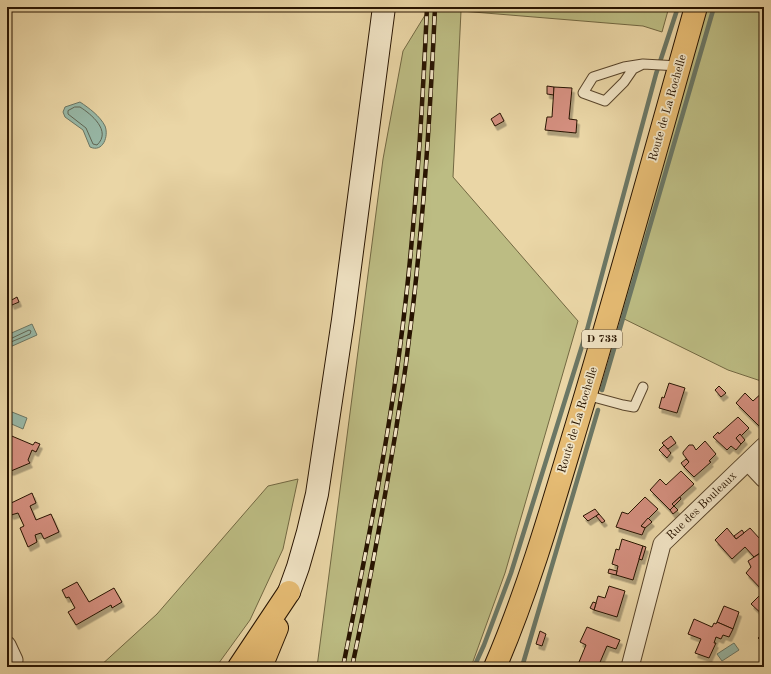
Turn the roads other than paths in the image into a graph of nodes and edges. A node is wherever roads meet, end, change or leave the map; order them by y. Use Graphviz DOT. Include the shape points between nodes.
graph roads {
  1 [pos="384,7"];
  2 [pos="696,7"];
  3 [pos="642,64"];
  4 [pos="680,66"];
  5 [pos="643,387"];
  6 [pos="586,395"];
  7 [pos="764,446"];
  8 [pos="748,462"];
  9 [pos="764,479"];
  10 [pos="289,592"];
  11 [pos="7,645"];
  12 [pos="7,660"];
  13 [pos="239,667"];
  14 [pos="261,667"];
  15 [pos="495,667"];
  16 [pos="630,667"];
  1 -- 10 [label="main road" via="343,320 317,494"];
  2 -- 4 [label="main road, Route de La Rochelle / D 733"];
  3 -- 3 [label="lane" via="593,77 583,93 605,101 633,69"];
  3 -- 4 [label="lane"];
  4 -- 6 [label="main road, Route de La Rochelle / D 733"];
  5 -- 6 [label="lane" via="634,407"];
  6 -- 15 [label="main road, Route de La Rochelle / D 733" via="508,639"];
  7 -- 8 [label="street, Rue des Bouleaux"];
  8 -- 9 [label="street"];
  8 -- 16 [label="street, Rue des Bouleaux" via="662,544"];
  10 -- 13 [label="main road"];
  10 -- 14 [label="main road"];
  11 -- 12 [label="street" via="14,660"];
}
